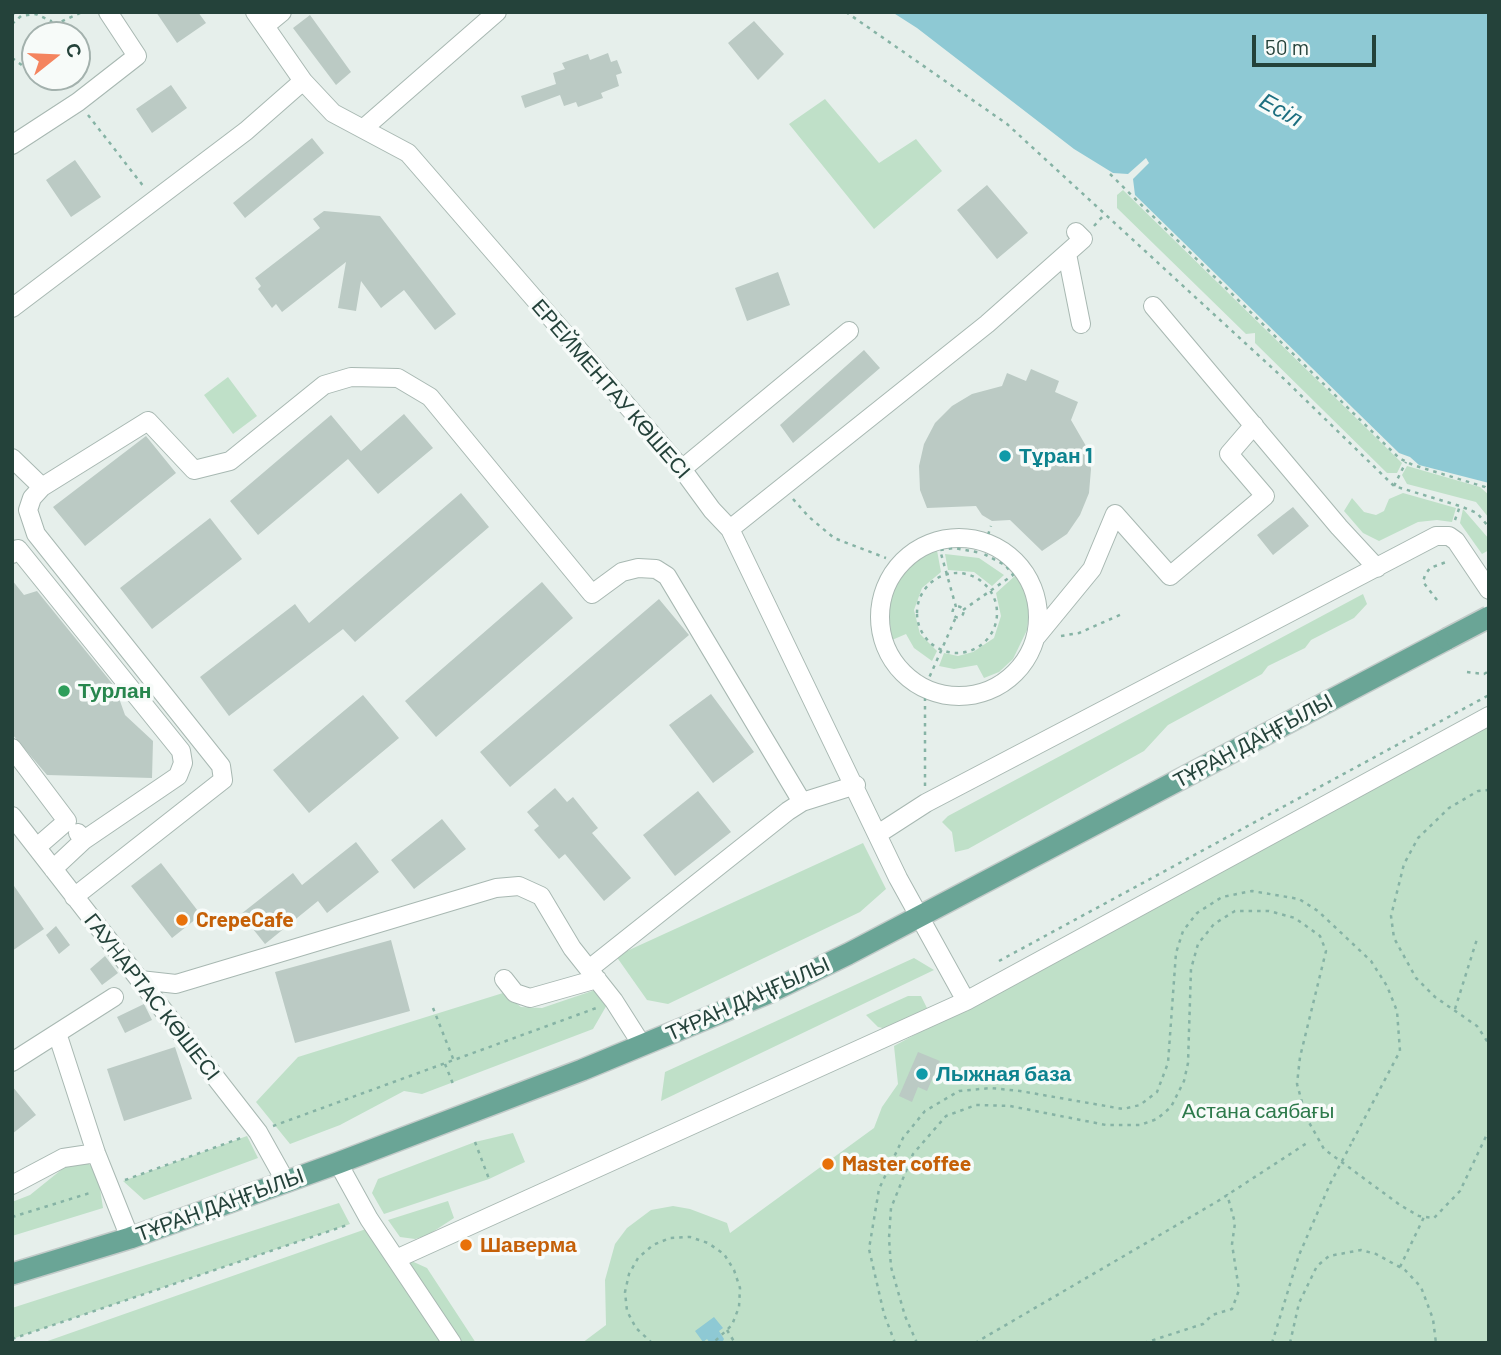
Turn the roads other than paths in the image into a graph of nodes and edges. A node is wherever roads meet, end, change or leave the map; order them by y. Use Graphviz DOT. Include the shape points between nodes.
graph roads {
  1 [pos="108,12"];
  2 [pos="282,12"];
  3 [pos="497,12"];
  4 [pos="260,19"];
  5 [pos="303,81"];
  6 [pos="364,128"];
  7 [pos="12,145"];
  8 [pos="1076,232"];
  9 [pos="1067,254"];
  10 [pos="1153,306"];
  11 [pos="12,308"];
  12 [pos="1081,324"];
  13 [pos="849,331"];
  14 [pos="1254,425"];
  15 [pos="12,458"];
  16 [pos="682,468"];
  17 [pos="42,487"];
  18 [pos="730,529"];
  19 [pos="12,554"];
  20 [pos="1377,568"];
  21 [pos="1489,590"];
  22 [pos="1489,617"];
  23 [pos="1037,636"];
  24 [pos="1489,716"];
  25 [pos="12,748"];
  26 [pos="856,785"];
  27 [pos="802,802"];
  28 [pos="12,816"];
  29 [pos="68,821"];
  30 [pos="878,834"];
  31 [pos="84,840"];
  32 [pos="37,847"];
  33 [pos="53,869"];
  34 [pos="74,897"];
  35 [pos="919,915"];
  36 [pos="593,974"];
  37 [pos="504,979"];
  38 [pos="140,980"];
  39 [pos="114,997"];
  40 [pos="966,1001"];
  41 [pos="58,1035"];
  42 [pos="642,1045"];
  43 [pos="12,1062"];
  44 [pos="96,1153"];
  45 [pos="338,1163"];
  46 [pos="286,1182"];
  47 [pos="12,1185"];
  48 [pos="130,1238"];
  49 [pos="396,1259"];
  50 [pos="12,1275"];
  51 [pos="452,1343"];
  1 -- 7 [label="street" via="137,56"];
  2 -- 4 [label="street"];
  3 -- 6 [label="street"];
  4 -- 5 [label="street, ЕРЕЙМЕНТАУ КӨШЕСІ"];
  5 -- 6 [label="street, ЕРЕЙМЕНТАУ КӨШЕСІ" via="333,113"];
  5 -- 11 [label="street" via="246,131"];
  6 -- 16 [label="street, ЕРЕЙМЕНТАУ КӨШЕСІ" via="408,153"];
  8 -- 9 [label="street" via="1083,239"];
  9 -- 12 [label="street"];
  9 -- 18 [label="street" via="987,324"];
  10 -- 14 [label="street"];
  13 -- 16 [label="street"];
  14 -- 20 [label="street"];
  14 -- 23 [label="street" via="1228,454 1265,496 1170,576 1115,514 1092,569"];
  15 -- 17 [label="street"];
  16 -- 18 [label="street, ЕРЕЙМЕНТАУ КӨШЕСІ"];
  17 -- 27 [label="street" via="149,421 194,470 230,461 324,385 351,377 398,378 430,397 592,594 622,572 638,568 656,569 667,576"];
  17 -- 34 [label="street" via="28,510 36,534 221,766 223,780"];
  18 -- 26 [label="street, ЕРЕЙМЕНТАУ КӨШЕСІ"];
  19 -- 31 [label="street" via="18,549 181,751 178,776"];
  20 -- 21 [label="street" via="1436,536 1449,536"];
  20 -- 30 [label="street" via="926,803"];
  22 -- 35 [label="main road, ТҰРАН ДАҢҒЫЛЫ, bridge"];
  23 -- 23 [label="street" via="1037,601 1023,569 1007,553 984,548 968,537 931,542 914,551 889,579 882,596 879,623 886,649 900,671 944,696 992,690 1012,677 1028,658"];
  24 -- 40 [label="street"];
  25 -- 29 [label="street"];
  26 -- 27 [label="street"];
  26 -- 30 [label="street, ЕРЕЙМЕНТАУ КӨШЕСІ"];
  27 -- 36 [label="street"];
  28 -- 32 [label="street, ГАУHАРТАС КӨШЕСІ"];
  29 -- 31 [label="street"];
  29 -- 32 [label="street"];
  30 -- 35 [label="street, ЕРЕЙМЕНТАУ КӨШЕСІ"];
  31 -- 33 [label="street"];
  32 -- 33 [label="street, ГАУHАРТАС КӨШЕСІ"];
  33 -- 34 [label="street, ГАУHАРТАС КӨШЕСІ"];
  34 -- 38 [label="street, ГАУHАРТАС КӨШЕСІ"];
  35 -- 40 [label="street, ЕРЕЙМЕНТАУ КӨШЕСІ"];
  35 -- 42 [label="main road, ТҰРАН ДАҢҒЫЛЫ" via="768,993"];
  36 -- 37 [label="street" via="530,998 515,993"];
  36 -- 38 [label="street" via="541,896 519,886 496,888 176,984"];
  36 -- 42 [label="street"];
  38 -- 46 [label="street, ГАУHАРТАС КӨШЕСІ" via="266,1129"];
  39 -- 41 [label="street"];
  40 -- 49 [label="street"];
  41 -- 43 [label="street"];
  41 -- 44 [label="street"];
  42 -- 45 [label="main road, ТҰРАН ДАҢҒЫЛЫ"];
  44 -- 47 [label="street" via="63,1158"];
  44 -- 48 [label="street"];
  45 -- 46 [label="main road, ТҰРАН ДАҢҒЫЛЫ"];
  45 -- 49 [label="street"];
  46 -- 48 [label="main road, ТҰРАН ДАҢҒЫЛЫ"];
  48 -- 50 [label="main road, ТҰРАН ДАҢҒЫЛЫ"];
  49 -- 51 [label="street"];
}
